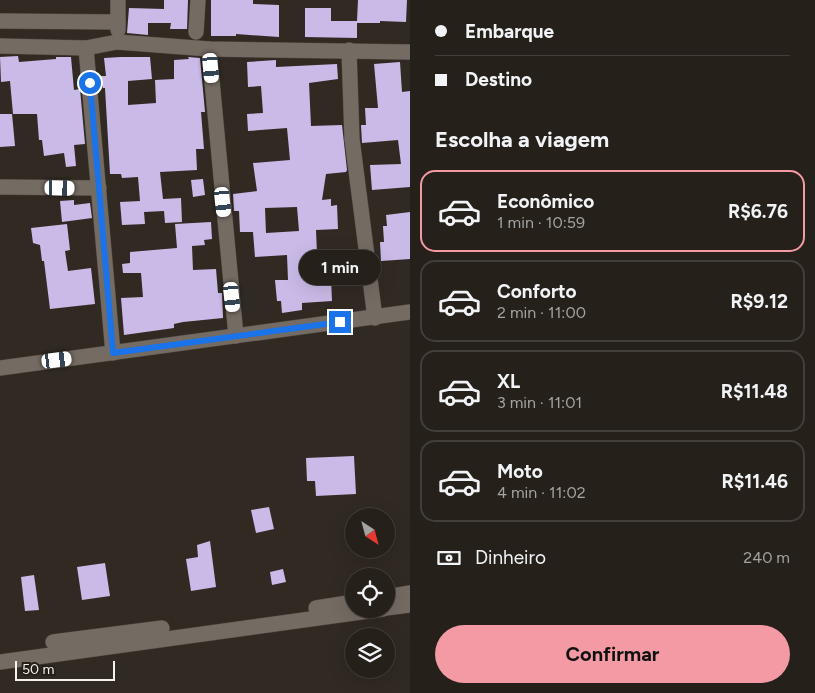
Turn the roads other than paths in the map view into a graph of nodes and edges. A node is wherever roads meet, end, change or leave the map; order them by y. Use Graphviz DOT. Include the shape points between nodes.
graph roads {
  1 [pos="118,0"];
  2 [pos="198,0"];
  3 [pos="0,21"];
  4 [pos="118,22"];
  5 [pos="196,32"];
  6 [pos="117,42"];
  7 [pos="0,46"];
  8 [pos="86,48"];
  9 [pos="209,49"];
  10 [pos="349,50"];
  11 [pos="410,52"];
  12 [pos="0,187"];
  13 [pos="99,188"];
  14 [pos="410,312"];
  15 [pos="375,318"];
  16 [pos="236,336"];
  17 [pos="113,353"];
  18 [pos="0,368"];
  19 [pos="410,593"];
  20 [pos="395,595"];
  21 [pos="345,603"];
  22 [pos="410,605"];
  23 [pos="395,607"];
  24 [pos="345,613"];
  25 [pos="53,642"];
  26 [pos="0,662"];
  1 -- 4 [label="street"];
  2 -- 5 [label="street"];
  3 -- 4 [label="street"];
  4 -- 6 [label="street"];
  6 -- 8 [label="street"];
  6 -- 9 [label="street"];
  7 -- 8 [label="street"];
  8 -- 13 [label="street"];
  9 -- 10 [label="street"];
  9 -- 16 [label="street"];
  10 -- 11 [label="street"];
  10 -- 15 [label="street" via="352,139"];
  12 -- 13 [label="street"];
  13 -- 17 [label="street"];
  14 -- 15 [label="street"];
  15 -- 16 [label="street"];
  16 -- 17 [label="street"];
  17 -- 18 [label="street"];
  19 -- 20 [label="street"];
  21 -- 25 [label="street"];
  22 -- 23 [label="street"];
  24 -- 26 [label="street"];
}
